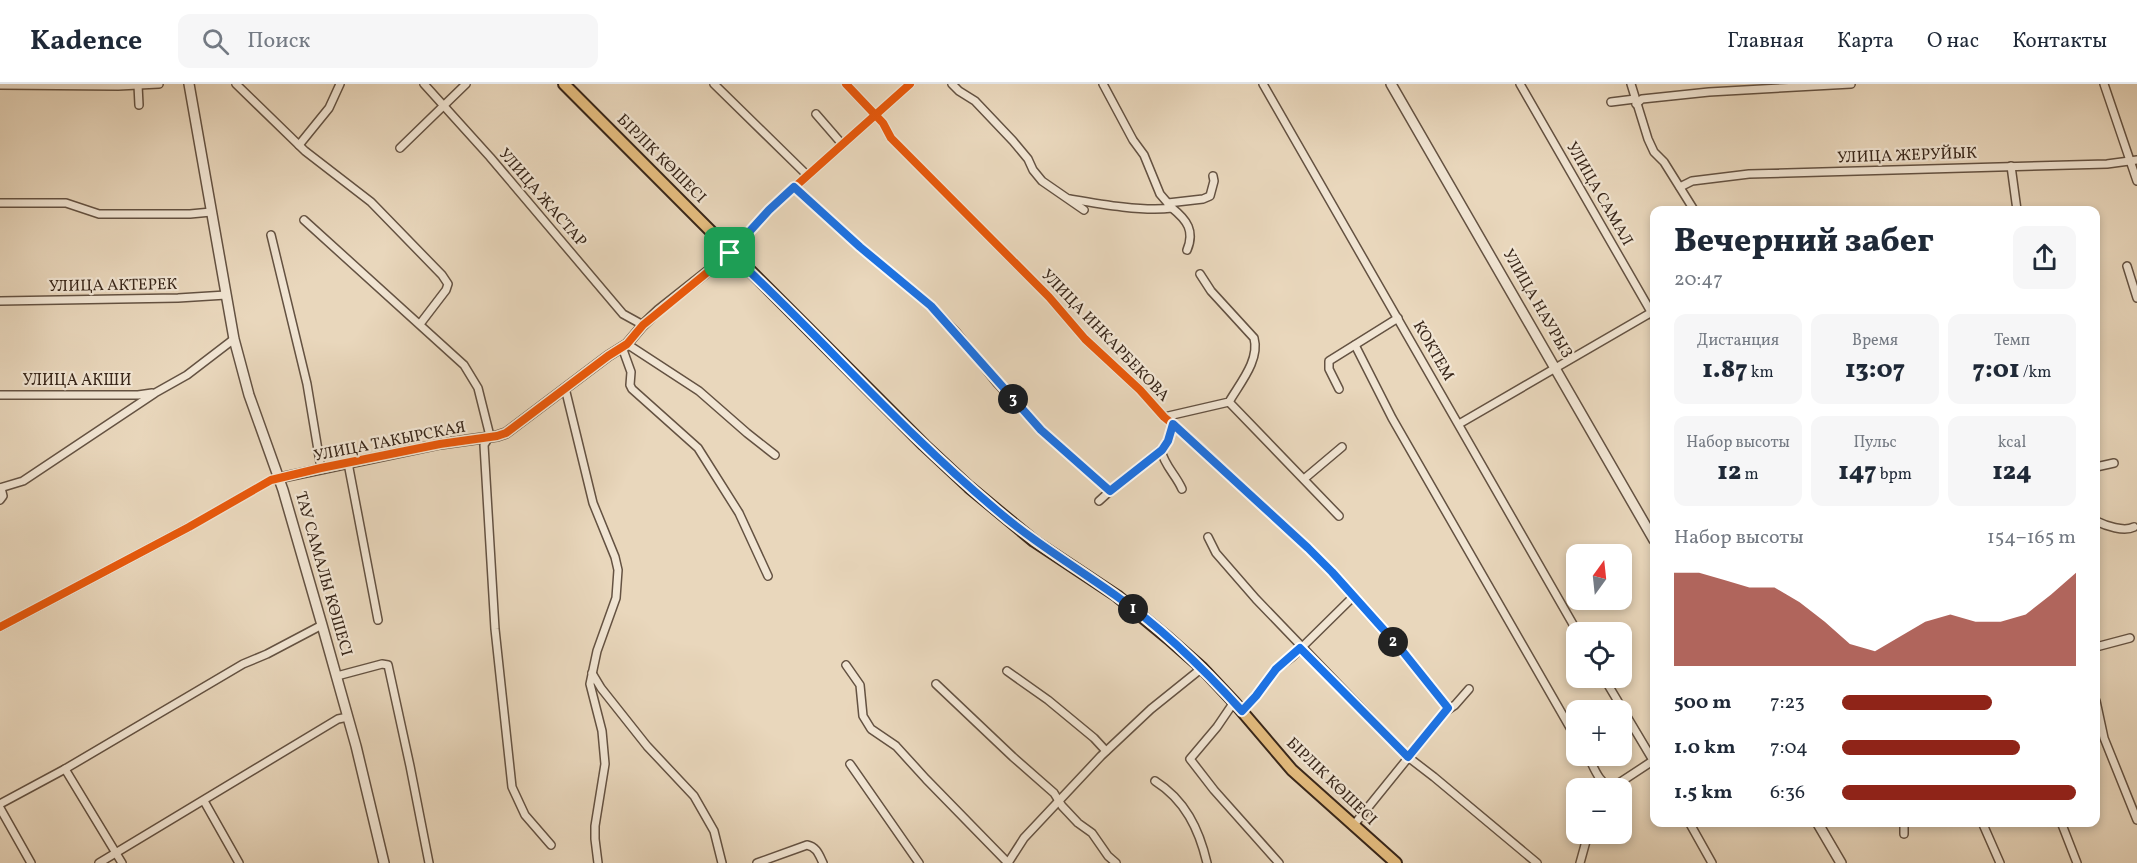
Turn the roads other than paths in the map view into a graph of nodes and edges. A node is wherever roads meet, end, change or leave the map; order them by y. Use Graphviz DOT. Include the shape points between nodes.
graph roads {
  1 [pos="159,84"];
  2 [pos="189,84"];
  3 [pos="236,84"];
  4 [pos="340,84"];
  5 [pos="424,84"];
  6 [pos="466,84"];
  7 [pos="564,84"];
  8 [pos="714,84"];
  9 [pos="846,84"];
  10 [pos="910,84"];
  11 [pos="952,84"];
  12 [pos="1103,84"];
  13 [pos="1263,84"];
  14 [pos="1391,84"];
  15 [pos="1520,84"];
  16 [pos="1631,84"];
  17 [pos="1851,84"];
  18 [pos="2104,84"];
  19 [pos="0,85"];
  20 [pos="138,85"];
  21 [pos="1635,101"];
  22 [pos="1611,102"];
  23 [pos="139,105"];
  24 [pos="443,105"];
  25 [pos="816,114"];
  26 [pos="875,116"];
  27 [pos="842,144"];
  28 [pos="299,146"];
  29 [pos="400,148"];
  30 [pos="2134,160"];
  31 [pos="2011,166"];
  32 [pos="807,175"];
  33 [pos="1213,176"];
  34 [pos="2137,181"];
  35 [pos="794,187"];
  36 [pos="1680,187"];
  37 [pos="1068,198"];
  38 [pos="0,203"];
  39 [pos="1170,206"];
  40 [pos="1692,206"];
  41 [pos="2016,206"];
  42 [pos="1084,210"];
  43 [pos="211,212"];
  44 [pos="304,220"];
  45 [pos="271,235"];
  46 [pos="1187,250"];
  47 [pos="730,253"];
  48 [pos="2127,266"];
  49 [pos="1200,274"];
  50 [pos="226,295"];
  51 [pos="2137,298"];
  52 [pos="0,301"];
  53 [pos="1650,310"];
  54 [pos="1650,317"];
  55 [pos="1398,318"];
  56 [pos="420,324"];
  57 [pos="643,325"];
  58 [pos="234,339"];
  59 [pos="625,345"];
  60 [pos="1355,345"];
  61 [pos="1557,368"];
  62 [pos="565,388"];
  63 [pos="1339,389"];
  64 [pos="155,393"];
  65 [pos="0,395"];
  66 [pos="1229,402"];
  67 [pos="1164,417"];
  68 [pos="1173,424"];
  69 [pos="1459,424"];
  70 [pos="489,437"];
  71 [pos="1342,447"];
  72 [pos="1161,450"];
  73 [pos="775,455"];
  74 [pos="348,463"];
  75 [pos="2114,463"];
  76 [pos="2100,466"];
  77 [pos="321,468"];
  78 [pos="279,478"];
  79 [pos="1304,478"];
  80 [pos="0,488"];
  81 [pos="1182,489"];
  82 [pos="1110,491"];
  83 [pos="0,500"];
  84 [pos="1099,501"];
  85 [pos="1339,516"];
  86 [pos="2100,522"];
  87 [pos="2134,526"];
  88 [pos="1650,533"];
  89 [pos="1208,537"];
  90 [pos="768,576"];
  91 [pos="1353,597"];
  92 [pos="378,620"];
  93 [pos="1572,622"];
  94 [pos="322,625"];
  95 [pos="0,627"];
  96 [pos="2130,638"];
  97 [pos="2100,645"];
  98 [pos="1300,648"];
  99 [pos="846,665"];
  100 [pos="1202,668"];
  101 [pos="1007,671"];
  102 [pos="592,673"];
  103 [pos="337,676"];
  104 [pos="936,684"];
  105 [pos="1610,688"];
  106 [pos="1469,689"];
  107 [pos="1238,707"];
  108 [pos="1448,708"];
  109 [pos="348,717"];
  110 [pos="2100,719"];
  111 [pos="1566,721"];
  112 [pos="1106,751"];
  113 [pos="1650,754"];
  114 [pos="1408,757"];
  115 [pos="850,764"];
  116 [pos="1650,764"];
  117 [pos="1594,766"];
  118 [pos="64,769"];
  119 [pos="1155,781"];
  120 [pos="204,801"];
  121 [pos="1060,801"];
  122 [pos="0,806"];
  123 [pos="2137,820"];
  124 [pos="1353,826"];
  125 [pos="1692,827"];
  126 [pos="1820,827"];
  127 [pos="1904,827"];
  128 [pos="1984,827"];
  129 [pos="2063,827"];
  130 [pos="1904,834"];
  131 [pos="1585,844"];
  132 [pos="551,845"];
  133 [pos="116,853"];
  134 [pos="31,863"];
  135 [pos="99,863"];
  136 [pos="122,863"];
  137 [pos="239,863"];
  138 [pos="384,863"];
  139 [pos="429,863"];
  140 [pos="598,863"];
  141 [pos="722,863"];
  142 [pos="757,863"];
  143 [pos="823,863"];
  144 [pos="920,863"];
  145 [pos="1008,863"];
  146 [pos="1116,863"];
  147 [pos="1207,863"];
  148 [pos="1279,863"];
  149 [pos="1396,863"];
  150 [pos="1537,863"];
  151 [pos="1580,863"];
  152 [pos="1713,863"];
  153 [pos="1841,863"];
  154 [pos="2000,863"];
  155 [pos="2077,863"];
  1 -- 20 [label="street"];
  2 -- 43 [label="street, ТАУ САМАЛЫ КӨШЕСІ"];
  3 -- 28 [label="street"];
  4 -- 28 [label="street" via="329,108"];
  5 -- 24 [label="street, УЛИЦА ЖАСТАР"];
  6 -- 24 [label="street"];
  7 -- 47 [label="main road, БІРЛІК КӨШЕСІ"];
  8 -- 32 [label="street"];
  9 -- 26 [label="street, УЛИЦА ИНКАРБЕКОВА"];
  10 -- 26 [label="street"];
  11 -- 37 [label="street" via="975,101 1013,141 1042,181"];
  12 -- 39 [label="street"];
  13 -- 55 [label="street, КОКТЕМ"];
  14 -- 61 [label="street, УЛИЦА НАУРЫЗ"];
  15 -- 53 [label="street, УЛИЦА САМАЛ"];
  16 -- 21 [label="street"];
  17 -- 21 [label="street"];
  18 -- 30 [label="street"];
  19 -- 20 [label="street"];
  20 -- 23 [label="street"];
  21 -- 22 [label="street"];
  21 -- 36 [label="street" via="1654,152"];
  24 -- 29 [label="street"];
  24 -- 57 [label="street, УЛИЦА ЖАСТАР" via="623,314"];
  25 -- 27 [label="street"];
  26 -- 27 [label="street"];
  26 -- 67 [label="street, УЛИЦА ИНКАРБЕКОВА" via="891,138"];
  27 -- 32 [label="street"];
  28 -- 56 [label="street" via="372,202 448,284"];
  30 -- 31 [label="street, УЛИЦА ЖЕРУЙЫК"];
  30 -- 34 [label="street"];
  31 -- 36 [label="street, УЛИЦА ЖЕРУЙЫК" via="1749,174 1692,181"];
  31 -- 41 [label="street"];
  32 -- 35 [label="street"];
  33 -- 39 [label="street" via="1210,196"];
  35 -- 47 [label="street"];
  35 -- 82 [label="street" via="931,306 1041,430"];
  36 -- 40 [label="street"];
  37 -- 39 [label="street" via="1144,209"];
  37 -- 42 [label="street"];
  38 -- 43 [label="street" via="66,203 99,214"];
  39 -- 46 [label="street" via="1188,226"];
  43 -- 50 [label="street, ТАУ САМАЛЫ КӨШЕСІ"];
  44 -- 56 [label="street"];
  45 -- 77 [label="street" via="308,384"];
  47 -- 57 [label="street, УЛИЦА ТАКЫРСКАЯ"];
  47 -- 100 [label="main road, БІРЛІК КӨШЕСІ" via="969,487 1034,541 1117,596"];
  48 -- 51 [label="street"];
  49 -- 66 [label="street" via="1254,338 1254,358"];
  50 -- 52 [label="street, УЛИЦА АКТЕРЕК"];
  50 -- 58 [label="street, ТАУ САМАЛЫ КӨШЕСІ"];
  54 -- 61 [label="street"];
  55 -- 60 [label="street"];
  55 -- 69 [label="street, КОКТЕМ"];
  56 -- 70 [label="street" via="464,365 478,388"];
  57 -- 59 [label="street, УЛИЦА ТАКЫРСКАЯ"];
  58 -- 64 [label="street" via="187,375"];
  58 -- 78 [label="street, ТАУ САМАЛЫ КӨШЕСІ" via="252,406"];
  59 -- 62 [label="street, УЛИЦА ТАКЫРСКАЯ"];
  59 -- 73 [label="street" via="699,392"];
  59 -- 90 [label="street" via="632,390 698,448 739,513"];
  60 -- 63 [label="street" via="1328,364"];
  60 -- 111 [label="street" via="1392,418"];
  61 -- 69 [label="street"];
  61 -- 88 [label="street, УЛИЦА НАУРЫЗ"];
  62 -- 70 [label="street, УЛИЦА ТАКЫРСКАЯ" via="506,433"];
  62 -- 102 [label="street" via="593,502 618,570 616,598"];
  64 -- 65 [label="street, УЛИЦА АКШИ"];
  64 -- 80 [label="street" via="23,481"];
  66 -- 67 [label="street"];
  66 -- 79 [label="street"];
  67 -- 68 [label="street, УЛИЦА ИНКАРБЕКОВА"];
  68 -- 72 [label="street"];
  68 -- 91 [label="street, УЛИЦА ИНКАРБЕКОВА" via="1308,548"];
  69 -- 93 [label="street, КОКТЕМ"];
  70 -- 74 [label="street, УЛИЦА ТАКЫРСКАЯ"];
  70 -- 132 [label="street" via="484,445 495,618 512,787 525,815"];
  71 -- 79 [label="street"];
  72 -- 81 [label="street"];
  72 -- 82 [label="street"];
  74 -- 77 [label="street, УЛИЦА ТАКЫРСКАЯ"];
  74 -- 92 [label="street"];
  75 -- 76 [label="street"];
  77 -- 78 [label="street, УЛИЦА ТАКЫРСКАЯ"];
  78 -- 94 [label="street, ТАУ САМАЛЫ КӨШЕСІ"];
  78 -- 95 [label="street"];
  79 -- 85 [label="street"];
  80 -- 83 [label="street"];
  82 -- 84 [label="street"];
  86 -- 87 [label="street" via="2122,529"];
  89 -- 98 [label="street" via="1216,553"];
  91 -- 98 [label="street"];
  91 -- 108 [label="street, УЛИЦА ИНКАРБЕКОВА"];
  94 -- 103 [label="street, ТАУ САМАЛЫ КӨШЕСІ"];
  94 -- 118 [label="street" via="243,664"];
  96 -- 97 [label="street"];
  98 -- 107 [label="street" via="1276,669 1256,696"];
  98 -- 114 [label="street"];
  99 -- 145 [label="street" via="860,685 863,716 871,729 896,746"];
  100 -- 107 [label="main road, БІРЛІК КӨШЕСІ"];
  100 -- 112 [label="street"];
  101 -- 112 [label="street" via="1048,700"];
  102 -- 140 [label="street" via="592,697 602,731 605,764 595,839"];
  102 -- 141 [label="street" via="647,746 694,796 714,831"];
  103 -- 109 [label="street, ТАУ САМАЛЫ КӨШЕСІ"];
  103 -- 139 [label="street" via="388,665"];
  104 -- 121 [label="street"];
  105 -- 113 [label="street"];
  106 -- 108 [label="street"];
  107 -- 124 [label="main road, БІРЛІК КӨШЕСІ" via="1292,770"];
  107 -- 148 [label="street" via="1190,759"];
  108 -- 114 [label="street"];
  109 -- 120 [label="street" via="338,719"];
  109 -- 138 [label="street, ТАУ САМАЛЫ КӨШЕСІ"];
  110 -- 123 [label="street"];
  112 -- 121 [label="street"];
  114 -- 124 [label="street"];
  114 -- 150 [label="street"];
  115 -- 144 [label="street"];
  116 -- 117 [label="street" via="1613,787 1604,784"];
  118 -- 122 [label="street"];
  118 -- 133 [label="street"];
  119 -- 147 [label="street" via="1180,801 1197,828"];
  120 -- 133 [label="street"];
  120 -- 137 [label="street"];
  121 -- 145 [label="street" via="1024,838"];
  121 -- 146 [label="street"];
  122 -- 134 [label="street"];
  124 -- 149 [label="main road, БІРЛІК КӨШЕСІ"];
  125 -- 152 [label="street"];
  126 -- 153 [label="street"];
  127 -- 130 [label="street"];
  128 -- 154 [label="street"];
  129 -- 155 [label="street"];
  131 -- 151 [label="street"];
  133 -- 135 [label="street"];
  133 -- 136 [label="street"];
  142 -- 143 [label="street" via="807,845 816,850"];
}
